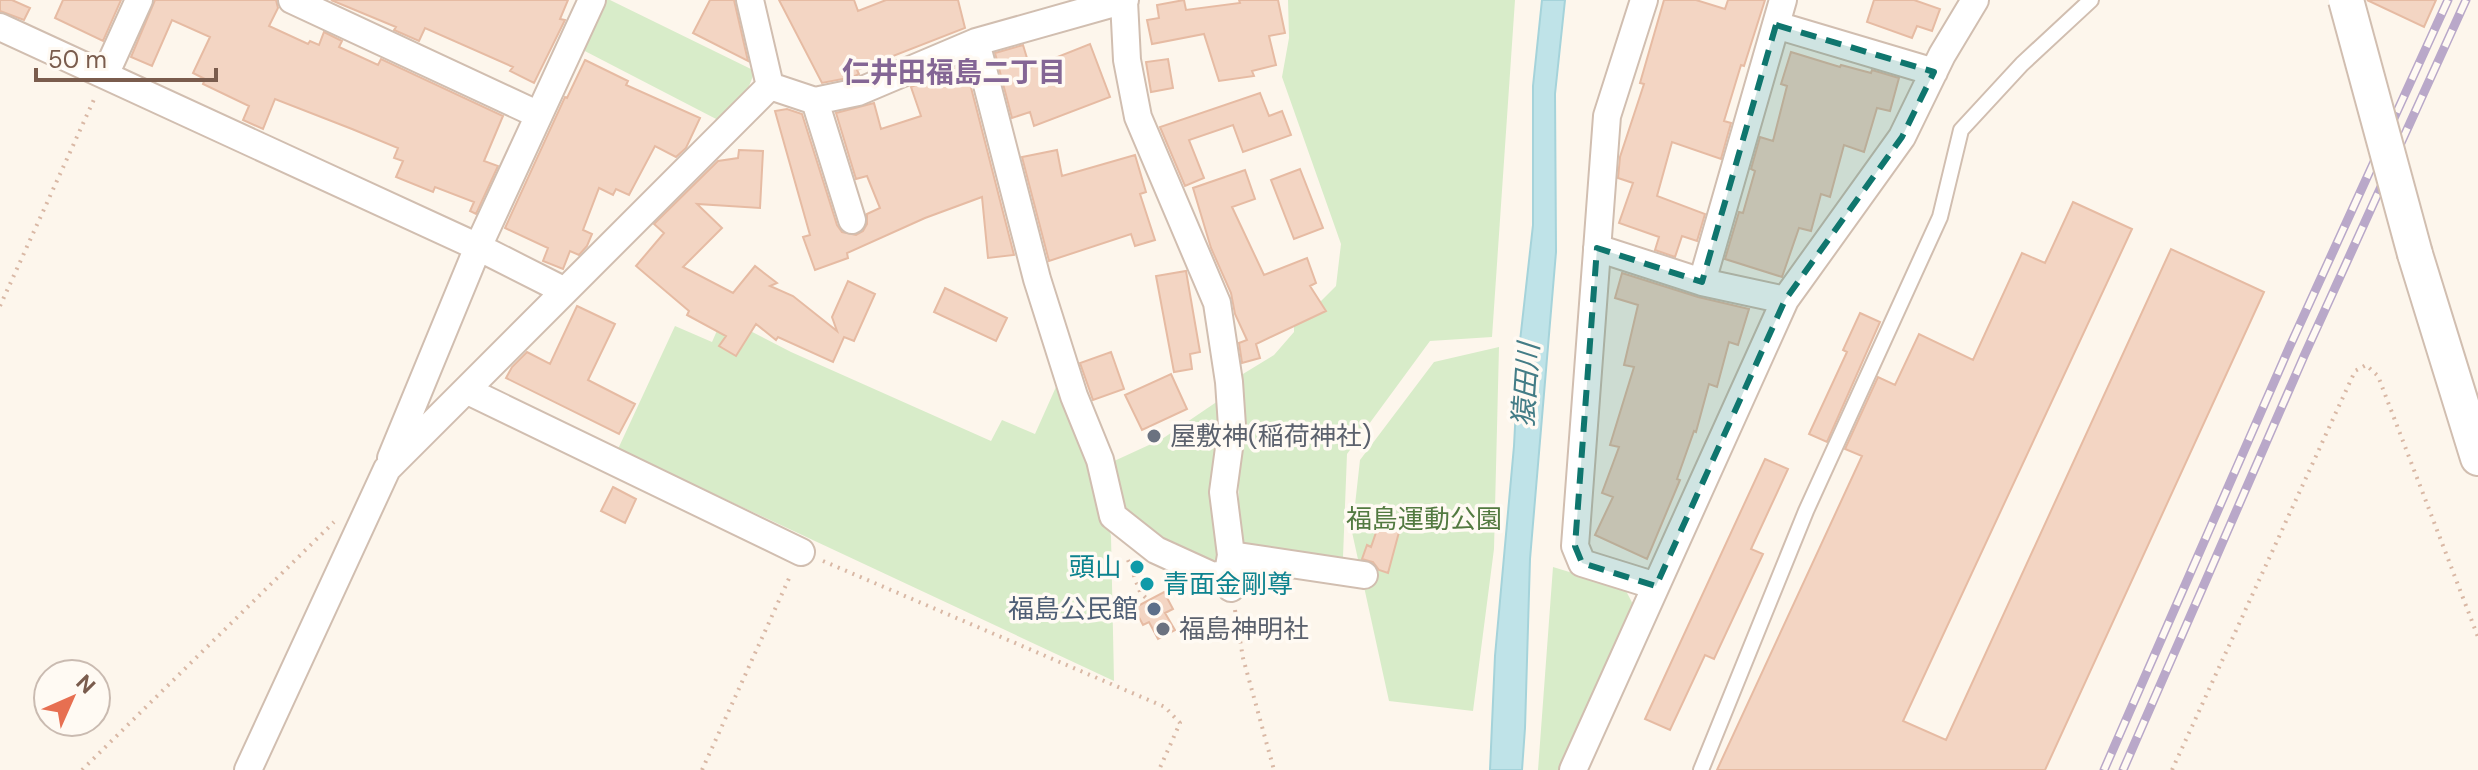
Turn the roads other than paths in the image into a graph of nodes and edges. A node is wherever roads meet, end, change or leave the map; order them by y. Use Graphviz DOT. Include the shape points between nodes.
graph roads {
  1 [pos="139,0"];
  2 [pos="292,0"];
  3 [pos="592,0"];
  4 [pos="750,0"];
  5 [pos="1125,0"];
  6 [pos="1644,0"];
  7 [pos="1975,0"];
  8 [pos="2091,0"];
  9 [pos="2346,0"];
  10 [pos="1780,12"];
  11 [pos="0,27"];
  12 [pos="976,42"];
  13 [pos="1934,72"];
  14 [pos="105,75"];
  15 [pos="770,86"];
  16 [pos="815,101"];
  17 [pos="539,115"];
  18 [pos="852,220"];
  19 [pos="478,247"];
  20 [pos="1597,248"];
  21 [pos="1702,282"];
  22 [pos="563,290"];
  23 [pos="1785,300"];
  24 [pos="468,391"];
  25 [pos="2478,458"];
  26 [pos="387,469"];
  27 [pos="801,552"];
  28 [pos="1230,572"];
  29 [pos="1364,575"];
  30 [pos="1656,586"];
  31 [pos="248,770"];
  32 [pos="1573,770"];
  33 [pos="1701,770"];
  1 -- 14 [label="street"];
  2 -- 17 [label="street"];
  3 -- 17 [label="street"];
  4 -- 15 [label="street"];
  5 -- 12 [label="street"];
  5 -- 28 [label="street" via="1127,60 1138,117 1217,303 1232,426 1223,492"];
  6 -- 20 [label="street" via="1607,116"];
  7 -- 13 [label="street"];
  8 -- 33 [label="lane" via="1961,130 1940,217 1806,511"];
  9 -- 25 [label="street, bridge" via="2415,254"];
  10 -- 13 [label="street"];
  10 -- 21 [label="street"];
  11 -- 14 [label="street"];
  12 -- 16 [label="street" via="858,92"];
  12 -- 28 [label="street" via="1037,279 1100,460 1113,516 1156,550 1213,576"];
  13 -- 23 [label="street" via="1902,137"];
  14 -- 19 [label="street"];
  15 -- 16 [label="street"];
  15 -- 22 [label="street"];
  16 -- 18 [label="street"];
  17 -- 19 [label="street"];
  19 -- 22 [label="street"];
  19 -- 26 [label="street"];
  20 -- 21 [label="street"];
  20 -- 30 [label="street" via="1575,546 1582,563"];
  21 -- 23 [label="street"];
  22 -- 24 [label="street"];
  23 -- 30 [label="street"];
  24 -- 26 [label="street"];
  24 -- 27 [label="street"];
  26 -- 31 [label="street"];
  28 -- 29 [label="street"];
  30 -- 32 [label="street"];
}
